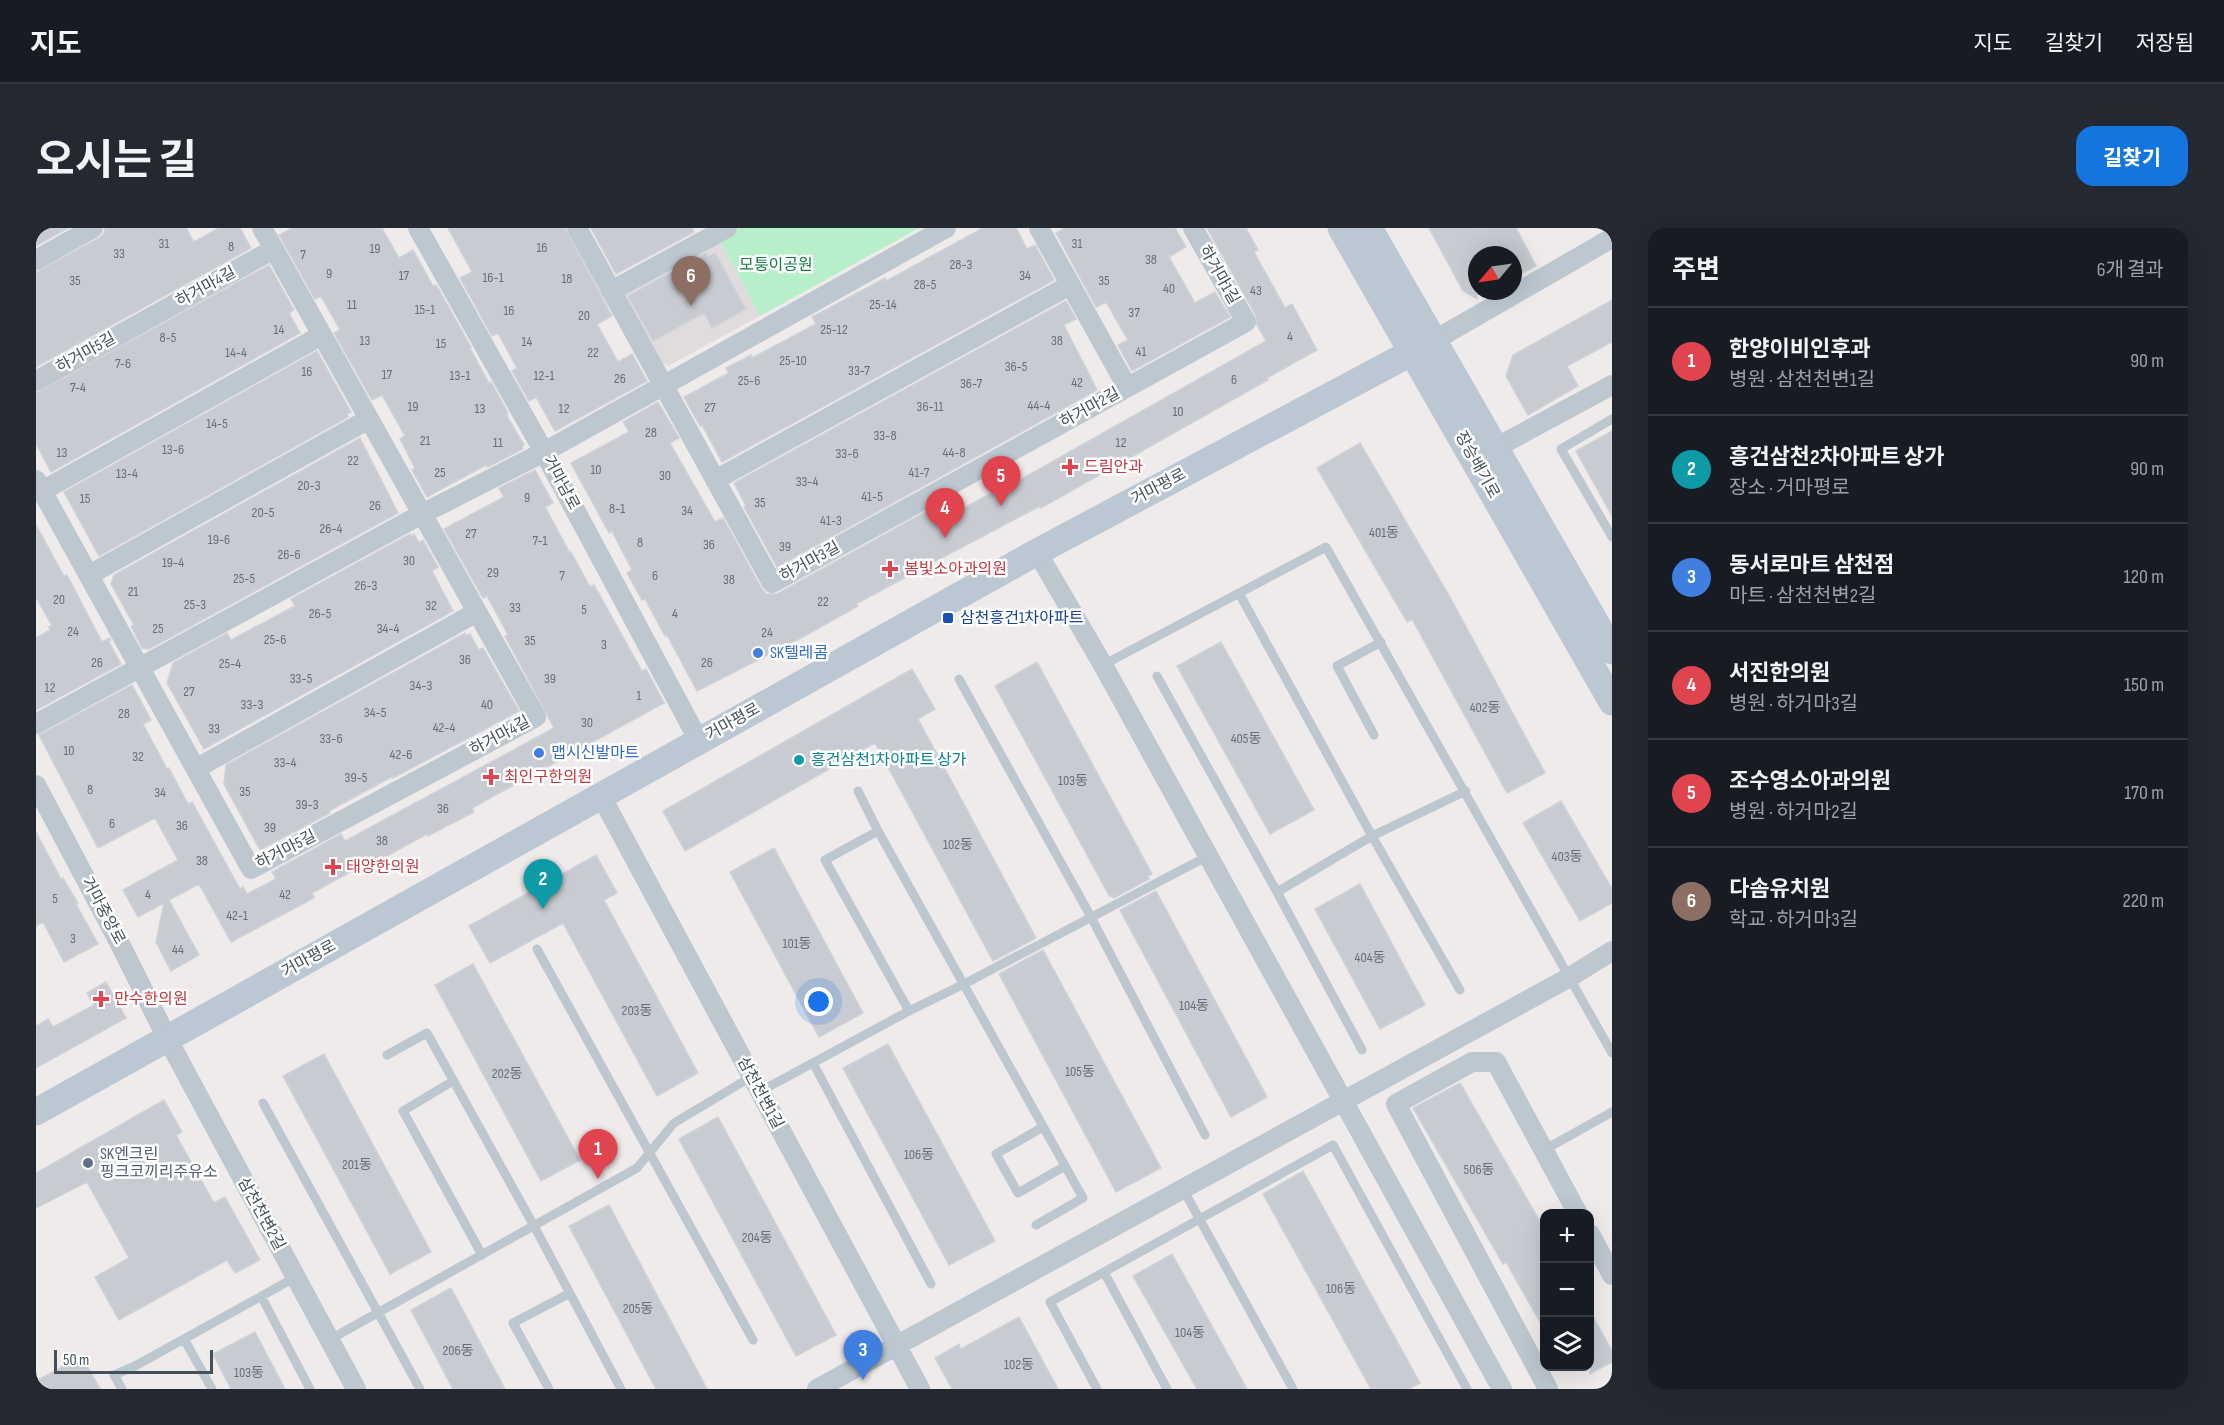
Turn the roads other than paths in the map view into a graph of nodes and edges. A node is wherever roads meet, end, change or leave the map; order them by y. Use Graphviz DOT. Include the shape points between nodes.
graph roads {
  1 [pos="93,228"];
  2 [pos="262,228"];
  3 [pos="418,228"];
  4 [pos="577,228"];
  5 [pos="727,228"];
  6 [pos="946,228"];
  7 [pos="1038,228"];
  8 [pos="1193,228"];
  9 [pos="1341,228"];
  10 [pos="1369,228"];
  11 [pos="1612,238"];
  12 [pos="274,249"];
  13 [pos="37,257"];
  14 [pos="1070,285"];
  15 [pos="611,291"];
  16 [pos="137,326"];
  17 [pos="322,335"];
  18 [pos="1424,345"];
  19 [pos="36,381"];
  20 [pos="1612,385"];
  21 [pos="663,386"];
  22 [pos="1127,387"];
  23 [pos="369,419"];
  24 [pos="1612,419"];
  25 [pos="1497,447"];
  26 [pos="544,452"];
  27 [pos="715,480"];
  28 [pos="951,484"];
  29 [pos="39,486"];
  30 [pos="422,513"];
  31 [pos="1612,537"];
  32 [pos="1037,552"];
  33 [pos="89,575"];
  34 [pos="1239,593"];
  35 [pos="477,612"];
  36 [pos="1381,642"];
  37 [pos="1612,651"];
  38 [pos="1104,665"];
  39 [pos="141,669"];
  40 [pos="1157,676"];
  41 [pos="960,679"];
  42 [pos="1612,702"];
  43 [pos="36,724"];
  44 [pos="1374,735"];
  45 [pos="699,741"];
  46 [pos="196,768"];
  47 [pos="36,785"];
  48 [pos="858,791"];
  49 [pos="1466,791"];
  50 [pos="390,795"];
  51 [pos="601,796"];
  52 [pos="879,831"];
  53 [pos="1372,836"];
  54 [pos="1208,856"];
  55 [pos="1277,892"];
  56 [pos="1091,917"];
  57 [pos="537,949"];
  58 [pos="1612,951"];
  59 [pos="1570,977"];
  60 [pos="964,984"];
  61 [pos="1460,990"];
  62 [pos="909,1011"];
  63 [pos="167,1038"];
  64 [pos="1362,1050"];
  65 [pos="1612,1053"];
  66 [pos="387,1055"];
  67 [pos="813,1063"];
  68 [pos="453,1080"];
  69 [pos="755,1085"];
  70 [pos="1343,1101"];
  71 [pos="263,1103"];
  72 [pos="36,1112"];
  73 [pos="1612,1112"];
  74 [pos="1043,1127"];
  75 [pos="1204,1135"];
  76 [pos="1544,1150"];
  77 [pos="649,1154"];
  78 [pos="1065,1166"];
  79 [pos="1183,1189"];
  80 [pos="1575,1209"];
  81 [pos="1200,1220"];
  82 [pos="1036,1225"];
  83 [pos="534,1226"];
  84 [pos="1594,1241"];
  85 [pos="482,1255"];
  86 [pos="1104,1272"];
  87 [pos="1612,1275"];
  88 [pos="296,1278"];
  89 [pos="931,1284"];
  90 [pos="570,1293"];
  91 [pos="261,1296"];
  92 [pos="378,1312"];
  93 [pos="184,1339"];
  94 [pos="329,1340"];
  95 [pos="753,1340"];
  96 [pos="896,1346"];
  97 [pos="122,1389"];
  98 [pos="212,1389"];
  99 [pos="310,1389"];
  100 [pos="356,1389"];
  101 [pos="420,1389"];
  102 [pos="549,1389"];
  103 [pos="621,1389"];
  104 [pos="817,1389"];
  105 [pos="920,1389"];
  106 [pos="1097,1389"];
  107 [pos="1167,1389"];
  108 [pos="1293,1389"];
  109 [pos="1467,1389"];
  110 [pos="1502,1389"];
  111 [pos="1548,1389"];
  1 -- 13 [label="street"];
  2 -- 12 [label="street, 하거마4길"];
  3 -- 26 [label="street, 거마남로"];
  4 -- 15 [label="street, 하거마3길"];
  5 -- 15 [label="street"];
  6 -- 21 [label="street"];
  7 -- 14 [label="street, 하거마2길"];
  8 -- 22 [label="street, 하거마1길" via="1246,322"];
  9 -- 18 [label="street, 장승배기로"];
  10 -- 18 [label="street, 장승배기로"];
  11 -- 18 [label="street"];
  12 -- 16 [label="street, 하거마4길"];
  12 -- 17 [label="street, 하거마4길"];
  14 -- 22 [label="street, 하거마2길"];
  14 -- 27 [label="street"];
  15 -- 21 [label="street, 하거마3길"];
  16 -- 19 [label="street, 하거마5길"];
  17 -- 23 [label="street, 하거마4길"];
  17 -- 29 [label="street, 하거마5길" via="186,411"];
  18 -- 25 [label="street, 장승배기로"];
  18 -- 32 [label="street, 거마평로"];
  18 -- 42 [label="street, 장승배기로"];
  20 -- 25 [label="street, 장승배기로"];
  21 -- 26 [label="street"];
  21 -- 27 [label="street, 하거마3길"];
  22 -- 28 [label="street, 하거마2길"];
  23 -- 30 [label="street, 하거마4길"];
  23 -- 33 [label="street"];
  24 -- 31 [label="lane" via="1561,449"];
  25 -- 37 [label="street, 장승배기로"];
  26 -- 30 [label="street"];
  26 -- 45 [label="street, 거마남로"];
  27 -- 28 [label="street, 하거마3길" via="772,583"];
  29 -- 33 [label="street, 하거마5길"];
  30 -- 35 [label="street, 하거마4길"];
  30 -- 39 [label="street"];
  32 -- 38 [label="street"];
  32 -- 45 [label="street, 거마평로"];
  33 -- 39 [label="street, 하거마5길"];
  34 -- 36 [label="lane" via="1326,547"];
  34 -- 38 [label="lane"];
  34 -- 53 [label="lane"];
  35 -- 46 [label="street"];
  35 -- 50 [label="street, 하거마4길" via="536,717"];
  36 -- 44 [label="lane" via="1337,666"];
  36 -- 49 [label="lane"];
  38 -- 54 [label="street"];
  39 -- 43 [label="street"];
  39 -- 46 [label="street, 하거마5길"];
  40 -- 55 [label="lane"];
  41 -- 56 [label="lane"];
  45 -- 51 [label="street, 거마평로"];
  46 -- 50 [label="street, 하거마5길" via="251,869"];
  47 -- 63 [label="street, 거마중앙로"];
  48 -- 52 [label="lane"];
  49 -- 53 [label="lane"];
  49 -- 59 [label="lane"];
  51 -- 63 [label="street, 거마평로"];
  51 -- 69 [label="street, 삼천천변1길"];
  52 -- 60 [label="lane"];
  52 -- 62 [label="lane" via="825,860"];
  53 -- 55 [label="lane"];
  53 -- 61 [label="lane"];
  54 -- 56 [label="lane"];
  54 -- 70 [label="street"];
  55 -- 64 [label="lane"];
  56 -- 60 [label="lane"];
  56 -- 75 [label="lane"];
  57 -- 77 [label="lane"];
  58 -- 59 [label="street"];
  59 -- 65 [label="lane"];
  59 -- 70 [label="street"];
  60 -- 62 [label="lane"];
  60 -- 74 [label="lane"];
  62 -- 67 [label="lane"];
  63 -- 72 [label="street, 거마평로"];
  63 -- 88 [label="street, 삼천천변2길"];
  66 -- 68 [label="lane" via="427,1033"];
  67 -- 69 [label="lane"];
  67 -- 89 [label="lane"];
  68 -- 83 [label="lane"];
  68 -- 85 [label="lane" via="402,1111"];
  69 -- 77 [label="lane" via="674,1123"];
  69 -- 96 [label="street, 삼천천변1길"];
  70 -- 79 [label="street"];
  70 -- 110 [label="street"];
  71 -- 92 [label="lane"];
  73 -- 76 [label="lane"];
  74 -- 78 [label="lane"];
  74 -- 78 [label="lane" via="996,1155 1018,1193"];
  76 -- 80 [label="street"];
  76 -- 111 [label="street" via="1496,1062 1472,1062 1396,1104"];
  77 -- 83 [label="lane" via="637,1168"];
  77 -- 95 [label="lane"];
  78 -- 82 [label="lane" via="1083,1198"];
  79 -- 81 [label="lane"];
  79 -- 96 [label="street"];
  81 -- 86 [label="lane"];
  81 -- 108 [label="lane"];
  81 -- 109 [label="lane" via="1333,1145"];
  83 -- 85 [label="lane"];
  83 -- 90 [label="lane"];
  84 -- 87 [label="street"];
  85 -- 92 [label="lane"];
  86 -- 106 [label="lane" via="1050,1302"];
  86 -- 107 [label="lane"];
  88 -- 91 [label="lane"];
  88 -- 94 [label="street, 삼천천변2길"];
  90 -- 102 [label="lane" via="513,1323"];
  90 -- 103 [label="lane"];
  91 -- 93 [label="lane"];
  91 -- 99 [label="lane"];
  92 -- 94 [label="lane"];
  92 -- 101 [label="lane"];
  93 -- 97 [label="lane" via="114,1375"];
  93 -- 98 [label="lane"];
  94 -- 100 [label="street, 삼천천변2길"];
  96 -- 104 [label="street"];
  96 -- 105 [label="street, 삼천천변1길"];
}
